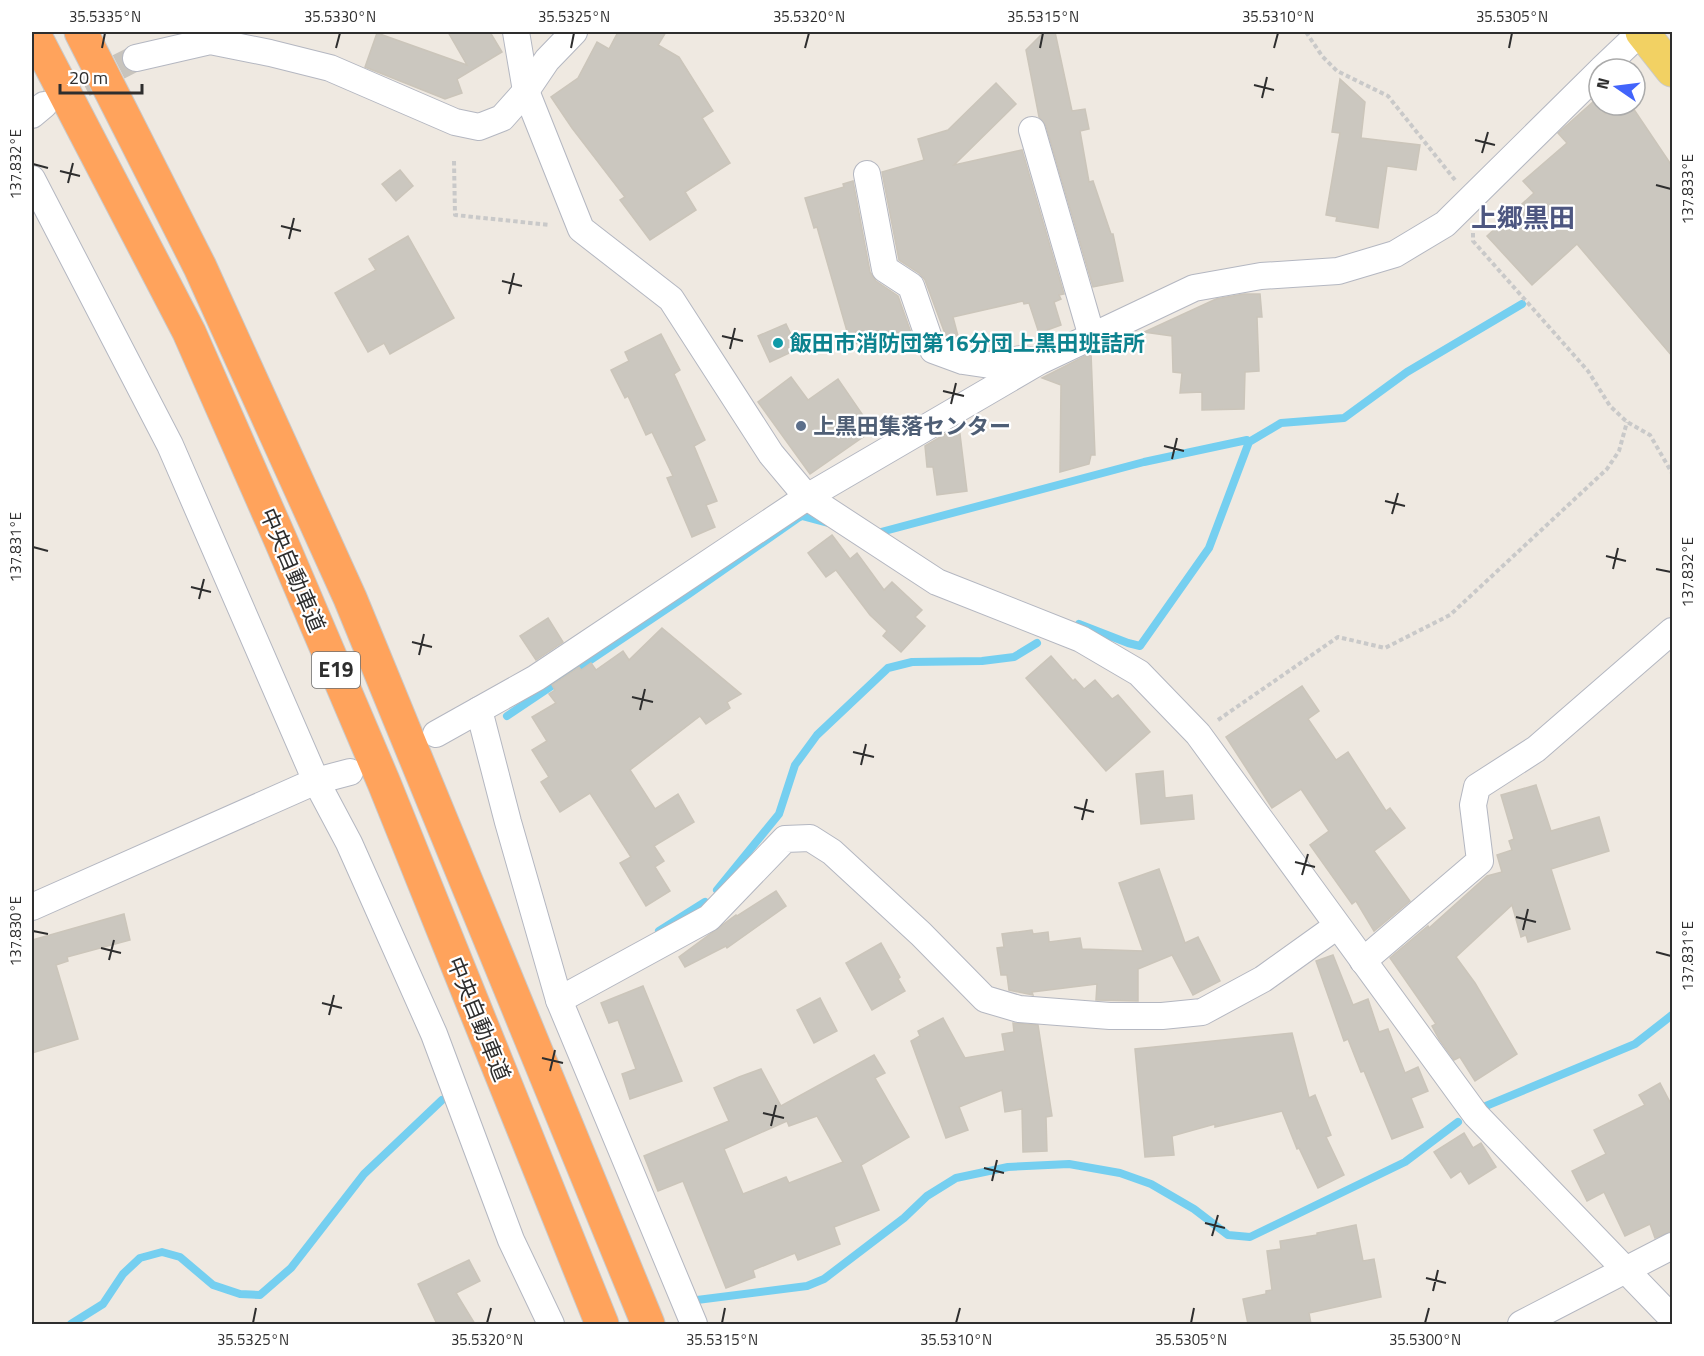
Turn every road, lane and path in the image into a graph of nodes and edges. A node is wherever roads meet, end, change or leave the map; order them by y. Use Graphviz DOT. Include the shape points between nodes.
graph roads {
  1 [pos="33,32"];
  2 [pos="81,32"];
  3 [pos="516,32"];
  4 [pos="574,32"];
  5 [pos="1306,32"];
  6 [pos="1642,32"];
  7 [pos="1614,57"];
  8 [pos="136,58"];
  9 [pos="1672,70"];
  10 [pos="1587,83"];
  11 [pos="526,91"];
  12 [pos="1032,130"];
  13 [pos="454,160"];
  14 [pos="867,174"];
  15 [pos="32,178"];
  16 [pos="1471,200"];
  17 [pos="581,228"];
  18 [pos="1092,337"];
  19 [pos="1040,361"];
  20 [pos="1627,422"];
  21 [pos="1672,473"];
  22 [pos="807,497"];
  23 [pos="1672,631"];
  24 [pos="479,710"];
  25 [pos="436,734"];
  26 [pos="1198,734"];
  27 [pos="350,772"];
  28 [pos="316,781"];
  29 [pos="32,907"];
  30 [pos="1337,926"];
  31 [pos="1363,961"];
  32 [pos="559,999"];
  33 [pos="1672,1246"];
  34 [pos="1627,1270"];
  35 [pos="1672,1318"];
  36 [pos="551,1324"];
  37 [pos="602,1324"];
  38 [pos="648,1324"];
  39 [pos="694,1324"];
  40 [pos="1521,1324"];
  1 -- 37 [label="highway, 中央自動車道 / E19" via="189,332 384,783"];
  2 -- 38 [label="highway, 中央自動車道 / E19" via="200,267 350,598"];
  3 -- 11 [label="street"];
  4 -- 11 [label="street" via="547,60"];
  5 -- 16 [label="path" via="1337,71 1388,96"];
  6 -- 7 [label="street"];
  6 -- 9 [label="main road"];
  8 -- 11 [label="street" via="210,41 270,53 330,68 455,122 479,127 501,118"];
  10 -- 16 [label="street"];
  11 -- 17 [label="street"];
  12 -- 18 [label="street"];
  13 -- 17 [label="path" via="455,215"];
  14 -- 19 [label="street" via="885,269 911,286 933,350 963,361 990,365 1021,359"];
  15 -- 28 [label="street" via="170,445"];
  16 -- 18 [label="street" via="1444,224 1395,254 1338,271 1261,276 1194,288"];
  16 -- 20 [label="path" via="1473,241 1588,371 1610,406"];
  17 -- 22 [label="street" via="671,299 771,454"];
  18 -- 19 [label="street"];
  19 -- 22 [label="street"];
  20 -- 21 [label="path" via="1650,435"];
  20 -- 26 [label="path" via="1619,451 1607,469 1450,615 1385,648 1338,637"];
  22 -- 24 [label="street" via="536,678"];
  22 -- 26 [label="street" via="938,582 1081,639 1139,673"];
  23 -- 31 [label="street" via="1536,749 1477,787 1473,805 1480,861"];
  24 -- 25 [label="street"];
  24 -- 32 [label="street"];
  26 -- 30 [label="street"];
  27 -- 28 [label="street"];
  28 -- 29 [label="street"];
  28 -- 36 [label="street" via="349,843 434,1034 511,1240"];
  30 -- 31 [label="street"];
  30 -- 32 [label="street" via="1263,979 1202,1012 1120,1016 1019,1009 984,999 832,852 810,838 785,839 710,918"];
  31 -- 34 [label="street" via="1476,1115"];
  32 -- 39 [label="street"];
  33 -- 34 [label="street"];
  34 -- 35 [label="street"];
  34 -- 40 [label="street"];
}
